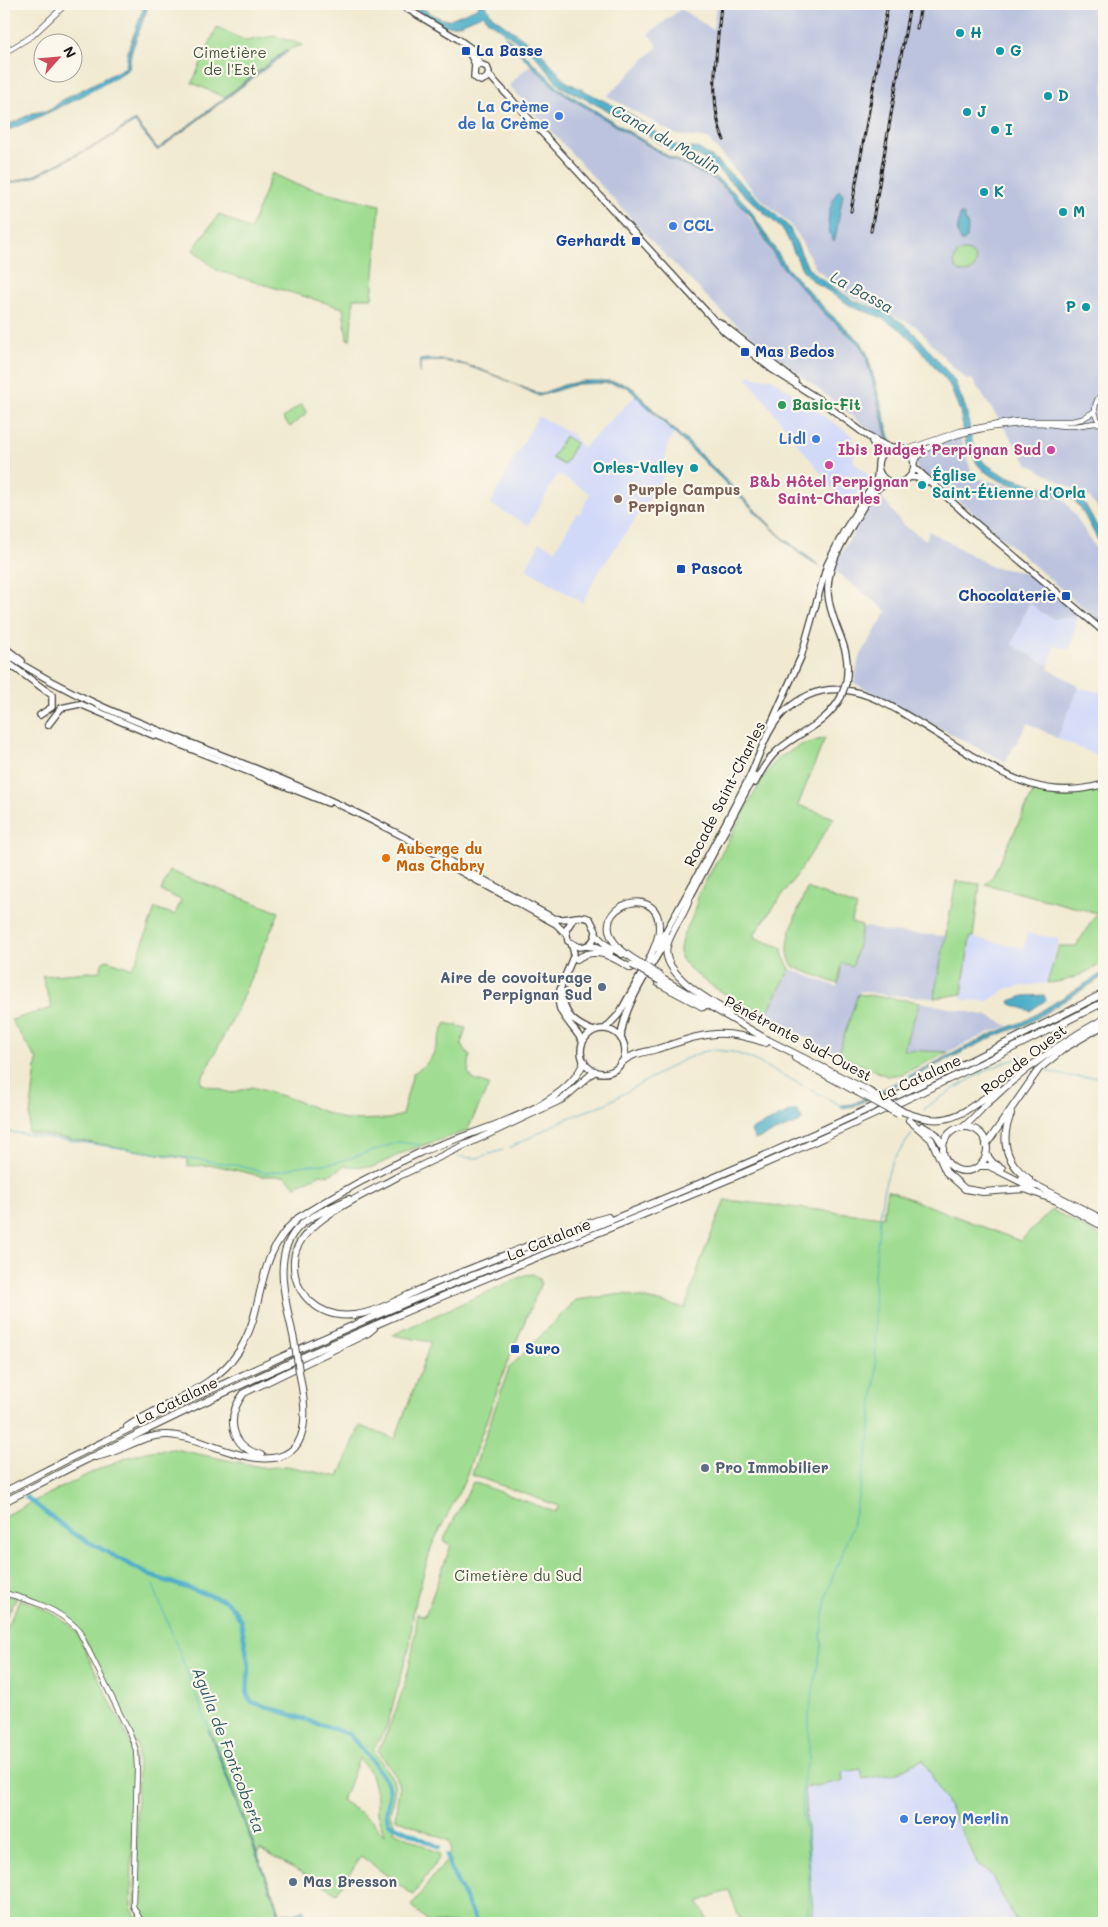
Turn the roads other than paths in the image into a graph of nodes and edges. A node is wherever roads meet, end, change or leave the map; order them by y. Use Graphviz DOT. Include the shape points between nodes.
graph roads {
  1 [pos="66,4"];
  2 [pos="393,4"];
  3 [pos="399,4"];
  4 [pos="412,12"];
  5 [pos="4,53"];
  6 [pos="477,65"];
  7 [pos="488,77"];
  8 [pos="1104,392"];
  9 [pos="1095,410"];
  10 [pos="1102,424"];
  11 [pos="973,431"];
  12 [pos="960,433"];
  13 [pos="869,438"];
  14 [pos="890,448"];
  15 [pos="905,450"];
  16 [pos="880,457"];
  17 [pos="914,465"];
  18 [pos="878,467"];
  19 [pos="910,477"];
  20 [pos="889,482"];
  21 [pos="938,490"];
  22 [pos="1104,632"];
  23 [pos="4,647"];
  24 [pos="4,656"];
  25 [pos="86,700"];
  26 [pos="40,715"];
  27 [pos="48,725"];
  28 [pos="933,731"];
  29 [pos="165,739"];
  30 [pos="1104,784"];
  31 [pos="735,804"];
  32 [pos="722,841"];
  33 [pos="689,900"];
  34 [pos="573,919"];
  35 [pos="566,934"];
  36 [pos="596,935"];
  37 [pos="571,943"];
  38 [pos="585,946"];
  39 [pos="577,958"];
  40 [pos="648,962"];
  41 [pos="631,963"];
  42 [pos="660,980"];
  43 [pos="1104,993"];
  44 [pos="1104,1002"];
  45 [pos="1104,1019"];
  46 [pos="1104,1025"];
  47 [pos="605,1029"];
  48 [pos="594,1031"];
  49 [pos="621,1039"];
  50 [pos="767,1041"];
  51 [pos="583,1042"];
  52 [pos="584,1062"];
  53 [pos="621,1063"];
  54 [pos="1027,1070"];
  55 [pos="596,1071"];
  56 [pos="1018,1096"];
  57 [pos="901,1113"];
  58 [pos="909,1120"];
  59 [pos="963,1127"];
  60 [pos="953,1131"];
  61 [pos="986,1145"];
  62 [pos="944,1146"];
  63 [pos="986,1154"];
  64 [pos="394,1165"];
  65 [pos="978,1166"];
  66 [pos="399,1176"];
  67 [pos="1045,1189"];
  68 [pos="1058,1201"];
  69 [pos="321,1212"];
  70 [pos="619,1217"];
  71 [pos="1104,1220"];
  72 [pos="1104,1227"];
  73 [pos="380,1323"];
  74 [pos="120,1433"];
  75 [pos="269,1457"];
  76 [pos="87,1459"];
  77 [pos="4,1492"];
  78 [pos="4,1502"];
  79 [pos="4,1593"];
  80 [pos="142,1923"];
  1 -- 5 [label="street" via="32,36"];
  2 -- 4 [label="main road"];
  3 -- 4 [label="main road"];
  4 -- 6 [label="main road" via="469,51"];
  6 -- 7 [label="main road" via="488,67"];
  6 -- 7 [label="main road" via="472,72 476,79 481,81"];
  7 -- 13 [label="main road" via="626,221 702,308"];
  8 -- 9 [label="street" via="1096,402"];
  9 -- 10 [label="street"];
  9 -- 11 [label="street" via="1072,422 1015,421"];
  10 -- 11 [label="street" via="1022,424"];
  11 -- 12 [label="street"];
  12 -- 15 [label="street"];
  12 -- 17 [label="street" via="930,445"];
  13 -- 14 [label="main road"];
  13 -- 16 [label="main road"];
  14 -- 15 [label="main road"];
  14 -- 16 [label="main road"];
  15 -- 17 [label="main road"];
  16 -- 18 [label="main road"];
  17 -- 19 [label="main road"];
  17 -- 21 [label="main road"];
  18 -- 20 [label="main road"];
  18 -- 31 [label="main road" via="877,478 827,565 801,656"];
  19 -- 20 [label="main road" via="900,483"];
  19 -- 21 [label="main road" via="921,478"];
  20 -- 32 [label="main road, bridge" via="882,484 864,506 838,550 829,577 829,600 847,654 846,683 840,697 827,717 779,750 765,764"];
  21 -- 22 [label="main road"];
  23 -- 25 [label="main road"];
  24 -- 25 [label="main road"];
  24 -- 26 [label="main road" via="52,695 52,707"];
  24 -- 29 [label="main road" via="101,711"];
  25 -- 34 [label="main road" via="315,793 388,827 552,918"];
  27 -- 29 [label="main road" via="61,708 80,704"];
  28 -- 30 [label="main road, Rocade Saint-Charles" via="1009,775 1033,785 1066,790"];
  28 -- 31 [label="main road, Rocade Saint-Charles" via="867,694 838,689 816,693 795,703 777,720"];
  28 -- 32 [label="main road, Rocade Saint-Charles" via="871,699 854,694 826,694 805,702 777,727"];
  29 -- 35 [label="main road" via="281,783 387,831 556,924"];
  31 -- 40 [label="main road, Rocade Saint-Charles"];
  32 -- 33 [label="main road, Rocade Saint-Charles"];
  33 -- 49 [label="main road, Rocade Saint-Charles" via="623,1021"];
  33 -- 50 [label="highway" via="667,944 669,964 681,979 760,1032"];
  34 -- 35 [label="main road" via="567,925"];
  34 -- 36 [label="main road" via="581,916 590,919"];
  35 -- 37 [label="main road"];
  36 -- 38 [label="main road"];
  36 -- 41 [label="highway"];
  37 -- 38 [label="main road"];
  37 -- 51 [label="main road" via="574,952 559,1003"];
  38 -- 39 [label="main road"];
  38 -- 41 [label="highway" via="604,949"];
  39 -- 41 [label="highway" via="595,952"];
  39 -- 48 [label="main road" via="563,994 564,1006 574,1021"];
  40 -- 41 [label="highway" via="657,940 659,924 652,909 633,901 614,912 609,928 614,943"];
  40 -- 47 [label="main road, Rocade Saint-Charles" via="619,1014"];
  41 -- 42 [label="highway, bridge"];
  42 -- 50 [label="highway, Pénétrante Sud-Ouest"];
  42 -- 50 [label="highway, Pénétrante Sud-Ouest"];
  43 -- 70 [label="highway, La Catalane" via="863,1110"];
  44 -- 73 [label="highway, La Catalane" via="962,1073 749,1170"];
  45 -- 54 [label="highway, Rocade Ouest" via="1062,1043"];
  46 -- 56 [label="highway, Rocade Ouest" via="1048,1060"];
  47 -- 48 [label="main road"];
  47 -- 49 [label="main road"];
  48 -- 51 [label="main road"];
  49 -- 53 [label="main road" via="624,1051"];
  50 -- 53 [label="highway" via="737,1034 700,1034 636,1053"];
  50 -- 57 [label="highway, Pénétrante Sud-Ouest, bridge"];
  50 -- 57 [label="highway, Pénétrante Sud-Ouest, bridge" via="865,1089"];
  51 -- 52 [label="main road"];
  52 -- 55 [label="main road"];
  52 -- 64 [label="highway" via="578,1075 557,1095 489,1128 432,1147"];
  53 -- 55 [label="main road" via="609,1072"];
  54 -- 57 [label="highway" via="950,1119 933,1121"];
  54 -- 59 [label="highway, Rocade Ouest"];
  55 -- 66 [label="highway" via="554,1103"];
  56 -- 61 [label="highway, Rocade Ouest"];
  56 -- 67 [label="highway" via="1005,1132 1007,1152 1019,1170"];
  57 -- 58 [label="highway, Pénétrante Sud-Ouest"];
  57 -- 60 [label="highway, Pénétrante Sud-Ouest" via="934,1130"];
  58 -- 62 [label="highway, Pénétrante Sud-Ouest" via="936,1134"];
  58 -- 68 [label="highway, Pénétrante Sud-Ouest" via="931,1139 946,1172 965,1189 983,1192 1018,1188"];
  59 -- 60 [label="highway, Rocade Ouest"];
  59 -- 61 [label="highway" via="978,1132"];
  60 -- 62 [label="highway" via="946,1137"];
  61 -- 63 [label="highway"];
  62 -- 65 [label="highway" via="946,1159 956,1168 966,1170"];
  63 -- 65 [label="highway"];
  63 -- 67 [label="highway" via="993,1163"];
  64 -- 69 [label="highway"];
  64 -- 74 [label="highway" via="307,1212 287,1227 270,1253 253,1320 238,1353 206,1383 132,1423"];
  65 -- 68 [label="highway, Pénétrante Sud-Ouest" via="996,1170"];
  66 -- 69 [label="highway"];
  66 -- 70 [label="highway" via="317,1221 300,1240 294,1256 295,1279 317,1308 338,1315 365,1312 526,1247 599,1220"];
  67 -- 71 [label="highway"];
  68 -- 72 [label="highway, Pénétrante Sud-Ouest"];
  69 -- 75 [label="highway, bridge" via="300,1226 291,1237 284,1255 282,1274 306,1414 304,1433 292,1449 280,1456"];
  70 -- 74 [label="highway, La Catalane" via="394,1308"];
  73 -- 75 [label="highway" via="368,1332 244,1393 234,1408 235,1432 245,1448"];
  73 -- 76 [label="highway, La Catalane"];
  74 -- 77 [label="highway, La Catalane"];
  75 -- 76 [label="highway" via="257,1458 167,1435 145,1438"];
  76 -- 78 [label="highway, La Catalane"];
  79 -- 80 [label="street" via="48,1607 78,1629 129,1732 136,1750 137,1769 133,1906"];
}
